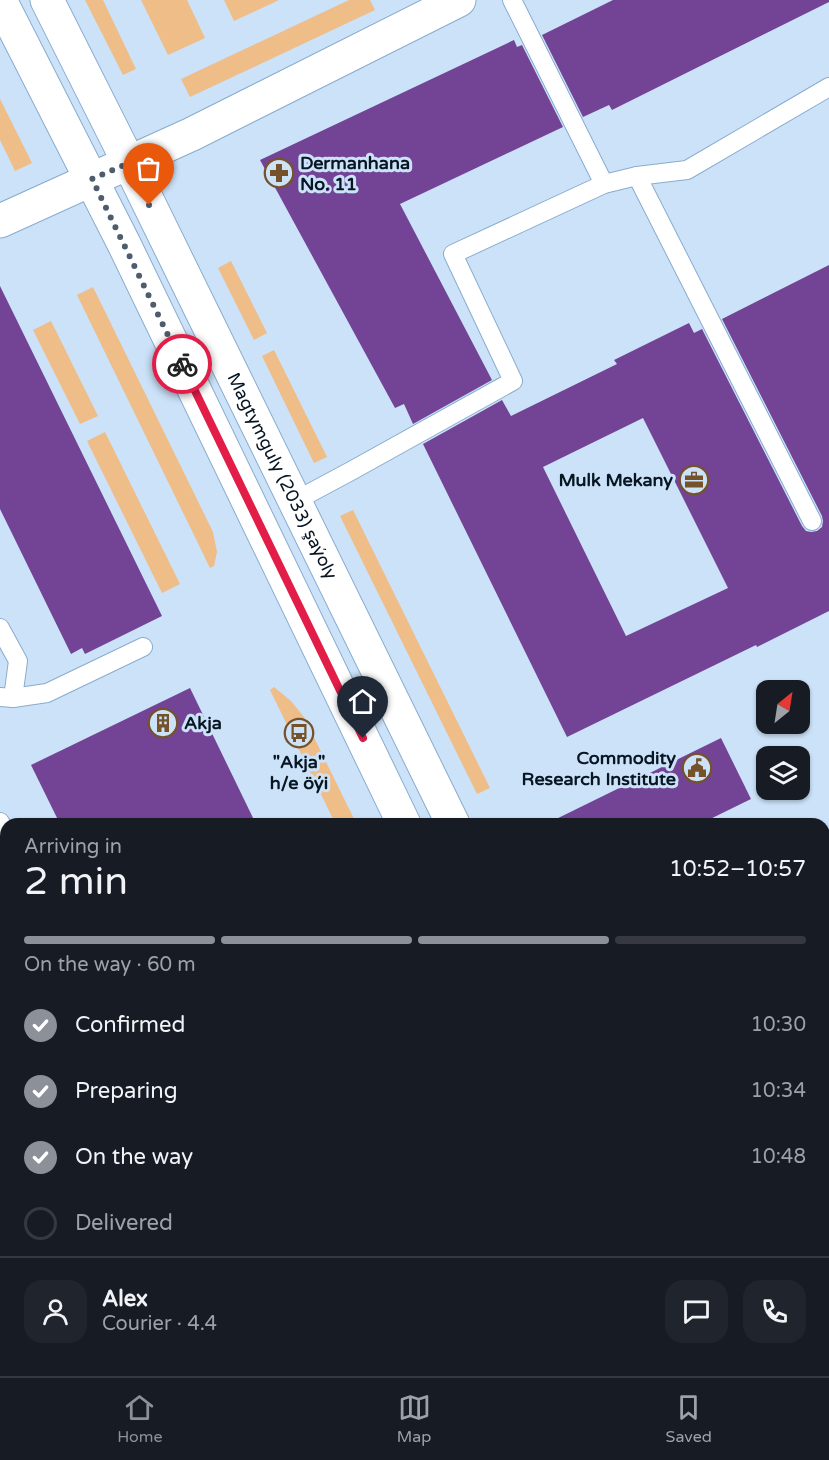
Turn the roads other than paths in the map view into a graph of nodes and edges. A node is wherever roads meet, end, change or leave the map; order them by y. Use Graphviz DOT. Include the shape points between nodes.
graph roads {
  1 [pos="0,0"];
  2 [pos="46,0"];
  3 [pos="459,0"];
  4 [pos="512,0"];
  5 [pos="829,87"];
  6 [pos="129,163"];
  7 [pos="638,176"];
  8 [pos="92,179"];
  9 [pos="604,184"];
  10 [pos="0,221"];
  11 [pos="295,501"];
  12 [pos="812,521"];
  13 [pos="0,628"];
  14 [pos="143,647"];
  15 [pos="6,698"];
  16 [pos="401,818"];
  17 [pos="450,818"];
  1 -- 8 [label="main road"];
  2 -- 6 [label="main road, Magtymguly (2033) şaýoly"];
  3 -- 6 [label="main road"];
  4 -- 9 [label="lane"];
  5 -- 7 [label="lane" via="687,170"];
  6 -- 8 [label="main road"];
  6 -- 11 [label="main road, Magtymguly (2033) şaýoly"];
  7 -- 9 [label="lane"];
  7 -- 12 [label="lane"];
  8 -- 10 [label="main road"];
  8 -- 16 [label="main road"];
  9 -- 11 [label="lane" via="453,254 513,381"];
  11 -- 17 [label="main road, Magtymguly (2033) şaýoly"];
  13 -- 15 [label="lane" via="18,661"];
  14 -- 15 [label="lane" via="47,693"];
}
